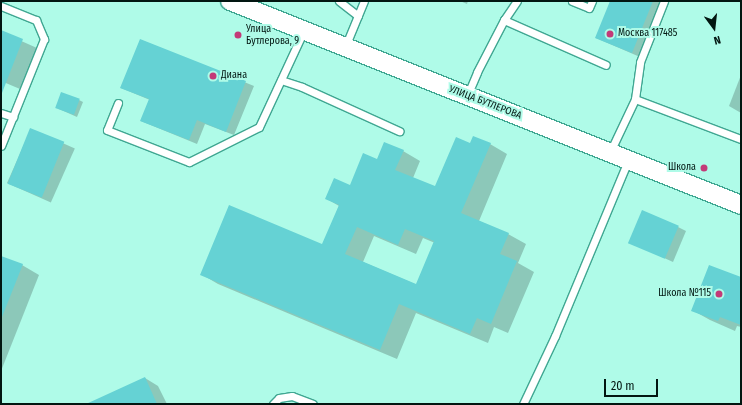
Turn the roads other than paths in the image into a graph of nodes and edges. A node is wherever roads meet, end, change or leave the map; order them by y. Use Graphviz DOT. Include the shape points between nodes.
graph roads {
  1 [pos="230,1"];
  2 [pos="339,1"];
  3 [pos="364,1"];
  4 [pos="517,1"];
  5 [pos="572,1"];
  6 [pos="592,1"];
  7 [pos="664,1"];
  8 [pos="1,6"];
  9 [pos="358,16"];
  10 [pos="504,20"];
  11 [pos="304,30"];
  12 [pos="344,47"];
  13 [pos="606,65"];
  14 [pos="281,80"];
  15 [pos="467,96"];
  16 [pos="635,99"];
  17 [pos="118,103"];
  18 [pos="1,113"];
  19 [pos="13,117"];
  20 [pos="400,131"];
  21 [pos="741,140"];
  22 [pos="1,146"];
  23 [pos="610,152"];
  24 [pos="629,159"];
  25 [pos="741,205"];
  26 [pos="272,404"];
  27 [pos="313,404"];
  28 [pos="523,404"];
  1 -- 11 [label="street, УЛИЦА БУТЛЕРОВА"];
  2 -- 9 [label="lane"];
  3 -- 9 [label="lane"];
  4 -- 10 [label="lane"];
  5 -- 6 [label="lane" via="589,8"];
  7 -- 16 [label="lane" via="640,62"];
  8 -- 19 [label="lane" via="36,20 44,39"];
  9 -- 12 [label="lane"];
  10 -- 13 [label="lane"];
  10 -- 15 [label="lane"];
  11 -- 12 [label="street, УЛИЦА БУТЛЕРОВА"];
  11 -- 14 [label="lane"];
  12 -- 15 [label="street, УЛИЦА БУТЛЕРОВА"];
  14 -- 17 [label="lane" via="259,127 189,162 108,130"];
  14 -- 20 [label="lane"];
  15 -- 23 [label="street, УЛИЦА БУТЛЕРОВА"];
  16 -- 21 [label="lane"];
  16 -- 23 [label="lane"];
  18 -- 19 [label="lane"];
  19 -- 22 [label="lane"];
  23 -- 24 [label="street, УЛИЦА БУТЛЕРОВА"];
  24 -- 25 [label="street, УЛИЦА БУТЛЕРОВА"];
  24 -- 28 [label="lane" via="555,336"];
  26 -- 27 [label="lane" via="279,398 292,396"];
}
